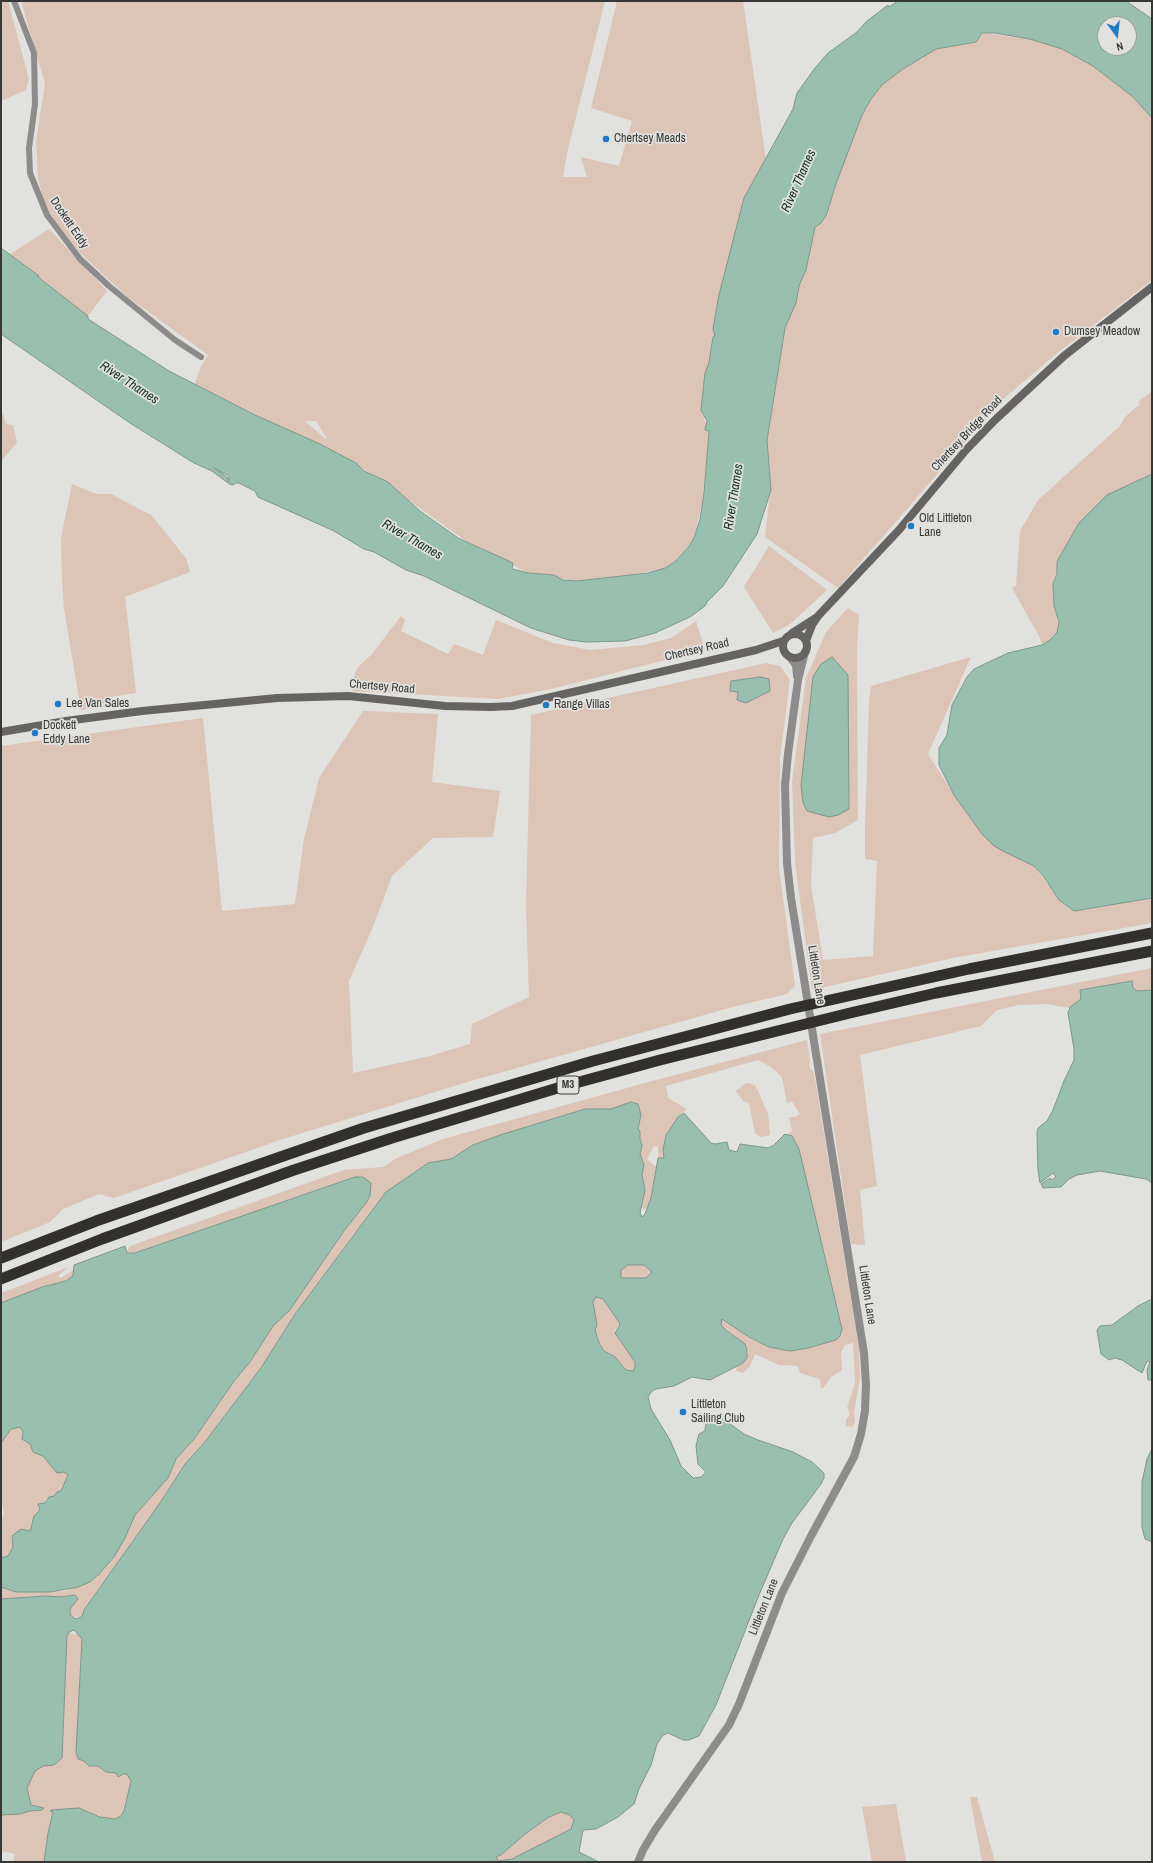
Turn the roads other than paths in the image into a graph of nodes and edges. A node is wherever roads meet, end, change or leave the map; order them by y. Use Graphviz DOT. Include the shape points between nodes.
graph roads {
  1 [pos="14,1"];
  2 [pos="1152,287"];
  3 [pos="201,357"];
  4 [pos="818,616"];
  5 [pos="792,633"];
  6 [pos="783,641"];
  7 [pos="806,641"];
  8 [pos="756,650"];
  9 [pos="784,651"];
  10 [pos="805,652"];
  11 [pos="790,657"];
  12 [pos="798,680"];
  13 [pos="1,732"];
  14 [pos="1152,933"];
  15 [pos="1152,951"];
  16 [pos="1,1258"];
  17 [pos="1,1279"];
  18 [pos="638,1862"];
  1 -- 3 [label="street, Dockett Eddy" via="34,53 36,104 29,148 30,173 47,215 80,258 109,286 174,340"];
  2 -- 4 [label="main road, Chertsey Bridge Road" via="1064,356 1009,405 966,450 899,530"];
  4 -- 5 [label="main road, Chertsey Bridge Road"];
  4 -- 7 [label="main road, Chertsey Bridge Road"];
  5 -- 6 [label="main road"];
  5 -- 7 [label="main road" via="802,636"];
  6 -- 8 [label="main road, Chertsey Road"];
  6 -- 9 [label="main road"];
  7 -- 10 [label="main road"];
  8 -- 9 [label="main road, Chertsey Road"];
  8 -- 13 [label="main road, Chertsey Road" via="512,706 444,706 348,696 277,698 136,712"];
  9 -- 11 [label="main road"];
  10 -- 11 [label="main road" via="799,657"];
  10 -- 12 [label="street, Littleton Lane"];
  11 -- 12 [label="street" via="796,665"];
  12 -- 18 [label="street, Littleton Lane" via="785,785 791,898 864,1353 865,1411 854,1457 782,1592 729,1725 655,1830"];
  14 -- 16 [label="highway, M3" via="969,969 790,1009 585,1063 364,1128 111,1216"];
  15 -- 17 [label="highway, M3" via="1018,976 857,1011 561,1087 294,1170"];
}
